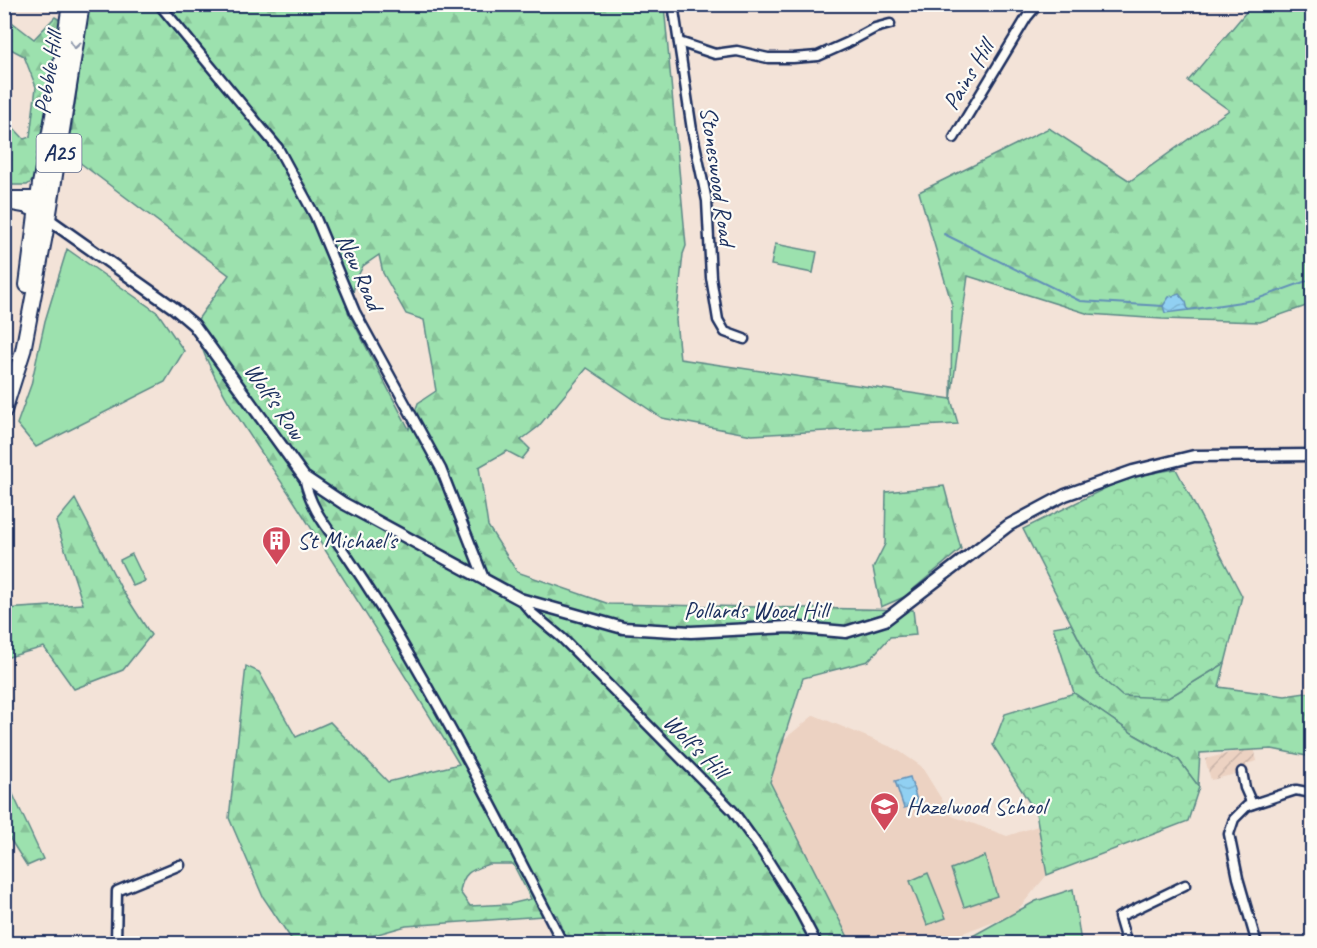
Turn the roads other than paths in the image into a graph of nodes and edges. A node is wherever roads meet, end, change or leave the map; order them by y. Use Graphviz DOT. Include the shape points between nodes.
graph roads {
  1 [pos="70,4"];
  2 [pos="82,4"];
  3 [pos="159,4"];
  4 [pos="673,4"];
  5 [pos="1038,4"];
  6 [pos="890,24"];
  7 [pos="679,42"];
  8 [pos="954,138"];
  9 [pos="4,198"];
  10 [pos="4,203"];
  11 [pos="43,209"];
  12 [pos="744,339"];
  13 [pos="4,411"];
  14 [pos="1312,455"];
  15 [pos="304,477"];
  16 [pos="485,581"];
  17 [pos="520,599"];
  18 [pos="1242,772"];
  19 [pos="1312,793"];
  20 [pos="1252,804"];
  21 [pos="154,863"];
  22 [pos="180,865"];
  23 [pos="158,874"];
  24 [pos="1185,885"];
  25 [pos="116,943"];
  26 [pos="81,944"];
  27 [pos="563,944"];
  28 [pos="817,944"];
  29 [pos="1127,944"];
  30 [pos="1257,944"];
  1 -- 11 [label="main road, Pebble Hill" via="48,139"];
  2 -- 11 [label="main road, Pebble Hill / A25, one-way"];
  3 -- 16 [label="street, New Road" via="278,148 315,216 355,312 441,469"];
  4 -- 7 [label="street, Stoneswood Road"];
  5 -- 8 [label="street, Pains Hill"];
  6 -- 7 [label="street" via="818,56 768,58 737,51 716,54"];
  7 -- 12 [label="street, Stoneswood Road" via="707,201 711,277 718,320 725,332"];
  9 -- 11 [label="main road"];
  10 -- 11 [label="main road"];
  11 -- 13 [label="main road, A25" via="23,351"];
  11 -- 15 [label="street, Wolf's Row" via="194,325"];
  14 -- 17 [label="street, Pollards Wood Hill" via="1194,456 1133,471 1065,495 1009,525 885,620 846,632 789,627 691,632 623,628"];
  15 -- 16 [label="street, Wolf's Row" via="343,503"];
  15 -- 27 [label="street" via="318,517 348,557 408,654 493,806"];
  16 -- 17 [label="street, Pollards Wood Hill"];
  17 -- 28 [label="street, Wolf's Hill" via="728,805 764,854"];
  18 -- 20 [label="street"];
  19 -- 20 [label="street" via="1296,790"];
  20 -- 30 [label="street" via="1234,819 1229,834"];
  21 -- 23 [label="street"];
  22 -- 23 [label="street"];
  23 -- 25 [label="street" via="117,891"];
  24 -- 29 [label="street" via="1119,917"];
  25 -- 26 [label="street"];
}
